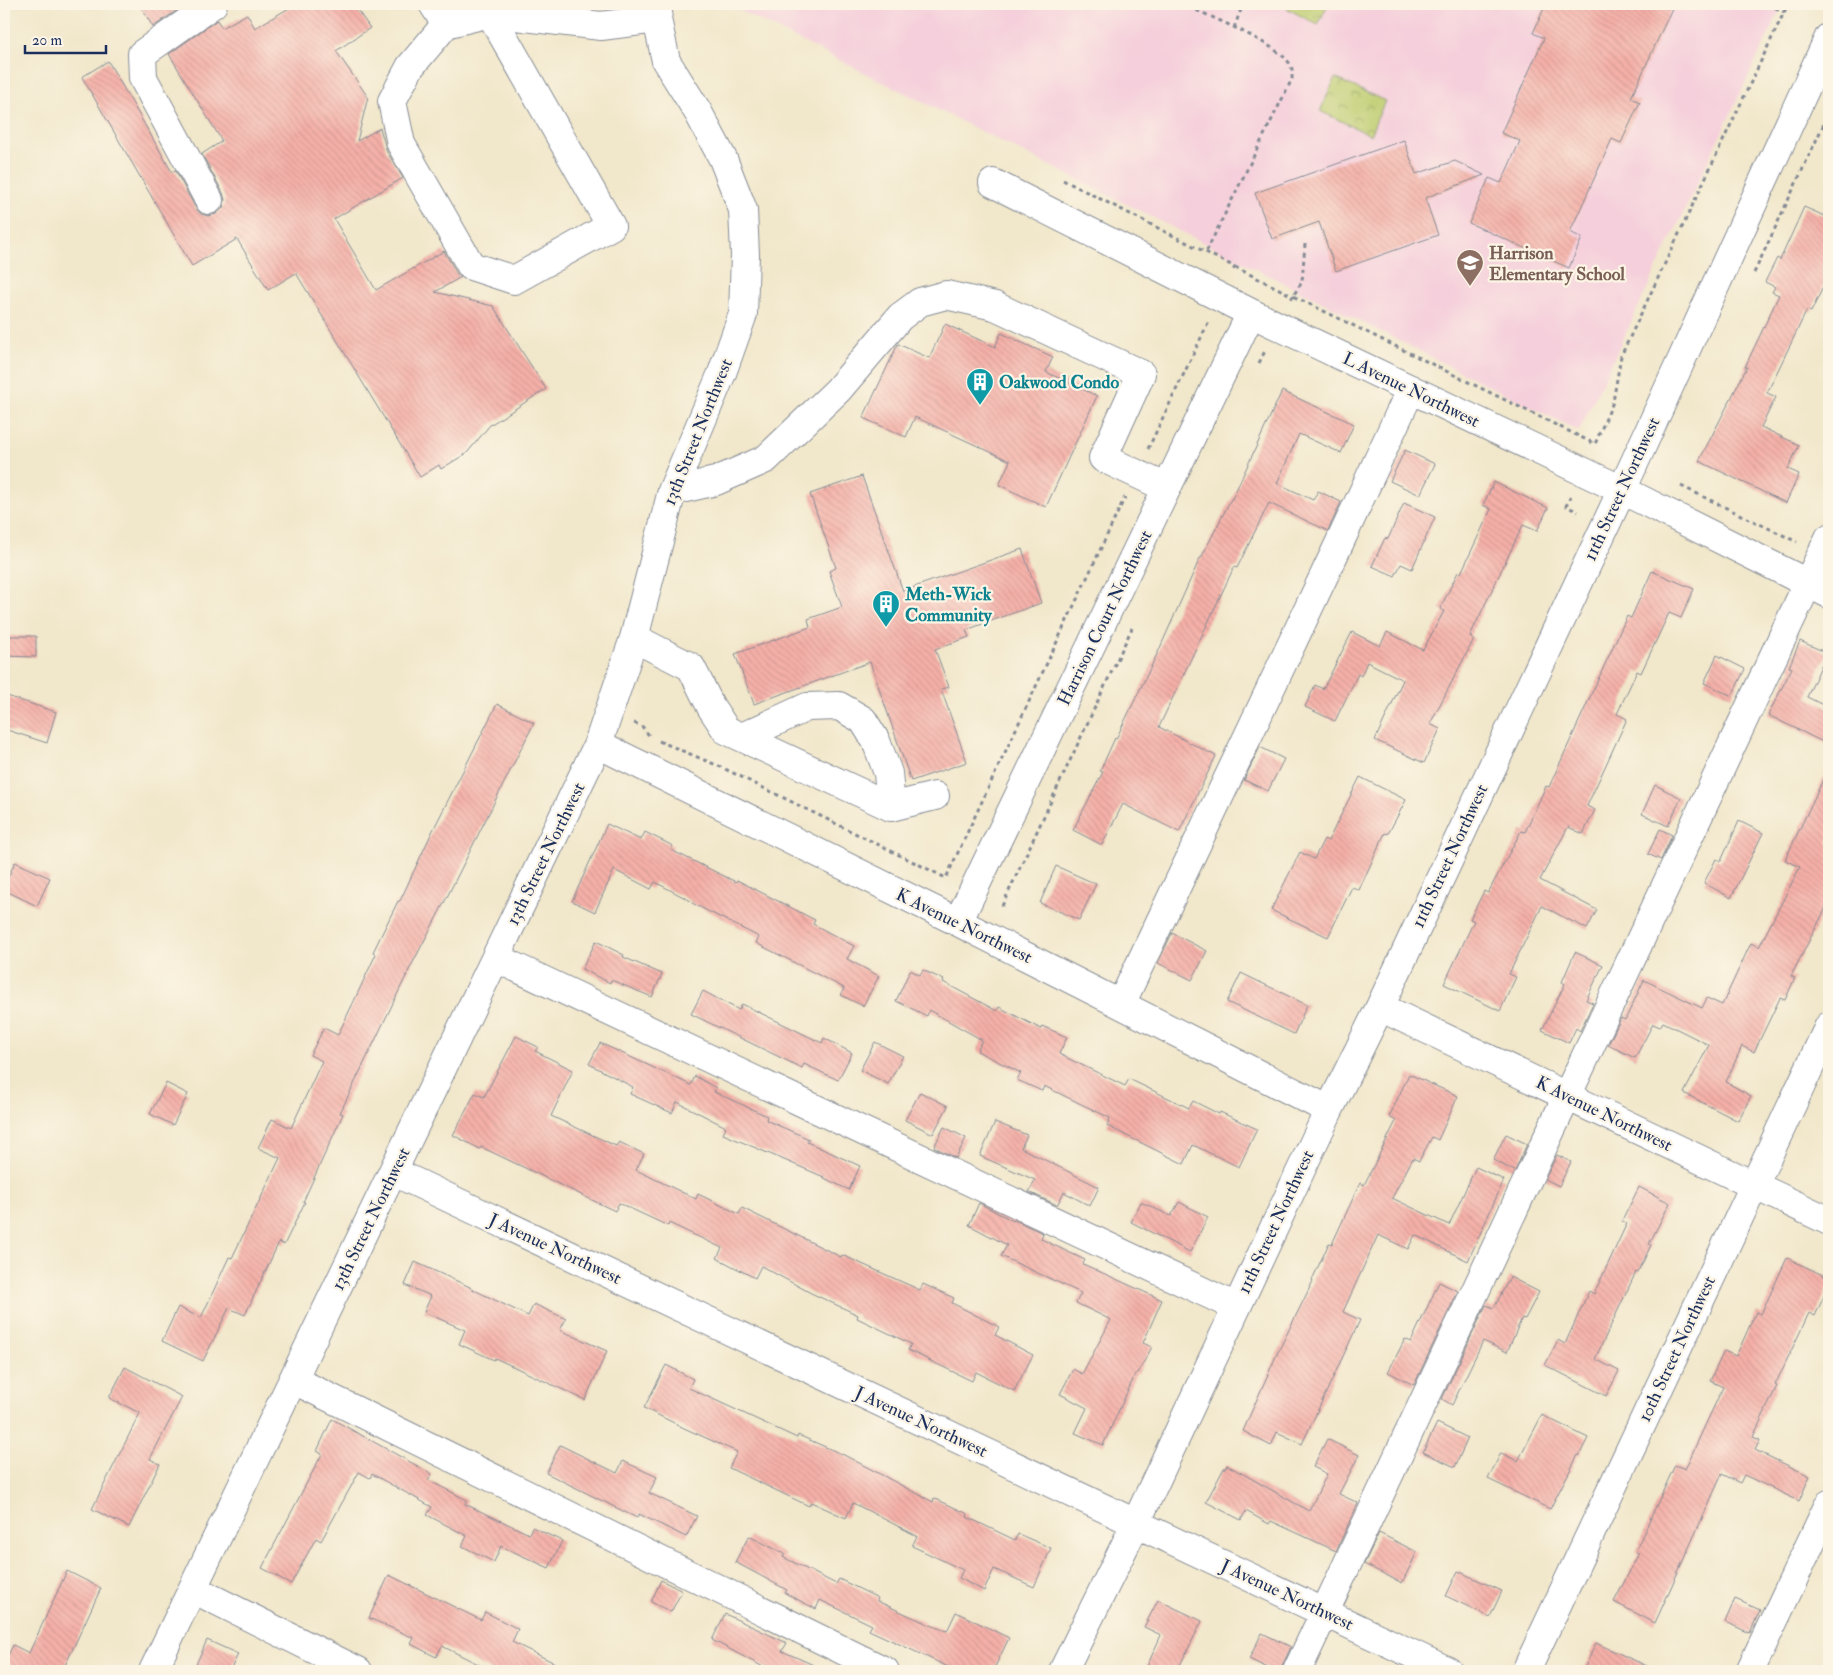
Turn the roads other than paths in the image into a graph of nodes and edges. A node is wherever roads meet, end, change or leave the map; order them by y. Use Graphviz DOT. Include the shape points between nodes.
graph roads {
  1 [pos="213,4"];
  2 [pos="658,11"];
  3 [pos="490,13"];
  4 [pos="440,14"];
  5 [pos="1829,37"];
  6 [pos="993,184"];
  7 [pos="209,200"];
  8 [pos="1251,313"];
  9 [pos="1410,389"];
  10 [pos="1167,488"];
  11 [pos="1622,490"];
  12 [pos="672,491"];
  13 [pos="1825,546"];
  14 [pos="1818,589"];
  15 [pos="634,638"];
  16 [pos="742,737"];
  17 [pos="598,744"];
  18 [pos="934,796"];
  19 [pos="891,807"];
  20 [pos="958,922"];
  21 [pos="496,958"];
  22 [pos="1121,1004"];
  23 [pos="1380,1007"];
  24 [pos="1829,1026"];
  25 [pos="1567,1096"];
  26 [pos="1329,1110"];
  27 [pos="394,1172"];
  28 [pos="1754,1186"];
  29 [pos="1829,1221"];
  30 [pos="1236,1307"];
  31 [pos="294,1380"];
  32 [pos="1829,1504"];
  33 [pos="1136,1524"];
  34 [pos="193,1589"];
  35 [pos="1324,1613"];
  36 [pos="153,1671"];
  37 [pos="358,1671"];
  38 [pos="885,1671"];
  39 [pos="1063,1671"];
  40 [pos="1297,1671"];
  41 [pos="1448,1671"];
  42 [pos="1526,1671"];
  43 [pos="1750,1671"];
  1 -- 7 [label="street" via="142,54 143,78"];
  2 -- 3 [label="street" via="601,26"];
  2 -- 12 [label="street, 13th Street Northwest" via="666,61 723,159 742,210 745,255 743,314"];
  3 -- 4 [label="street" via="465,18"];
  3 -- 4 [label="street" via="611,226 514,280 471,266 401,144 392,101"];
  5 -- 11 [label="street, 11th Street Northwest"];
  6 -- 8 [label="street, L Avenue Northwest"];
  8 -- 9 [label="street, L Avenue Northwest"];
  8 -- 10 [label="street, Harrison Court Northwest"];
  9 -- 11 [label="street, L Avenue Northwest"];
  9 -- 22 [label="street"];
  10 -- 12 [label="street" via="1103,458 1141,374 995,306 946,295 920,302 900,317 838,390 766,459 716,481"];
  10 -- 20 [label="street, Harrison Court Northwest"];
  11 -- 14 [label="street, L Avenue Northwest"];
  11 -- 23 [label="street, 11th Street Northwest"];
  12 -- 15 [label="street, 13th Street Northwest"];
  13 -- 14 [label="street"];
  14 -- 25 [label="street"];
  15 -- 16 [label="street" via="691,667 726,730"];
  15 -- 17 [label="street, 13th Street Northwest"];
  16 -- 19 [label="street"];
  16 -- 19 [label="street" via="807,707 839,706 863,720 876,741 888,773"];
  17 -- 20 [label="street, K Avenue Northwest"];
  17 -- 21 [label="street, 13th Street Northwest"];
  18 -- 19 [label="street"];
  20 -- 22 [label="street, K Avenue Northwest"];
  21 -- 27 [label="street, 13th Street Northwest"];
  21 -- 30 [label="street"];
  22 -- 26 [label="street, K Avenue Northwest"];
  23 -- 25 [label="street, K Avenue Northwest"];
  23 -- 26 [label="street, 11th Street Northwest"];
  24 -- 28 [label="street, 10th Street Northwest"];
  25 -- 28 [label="street, K Avenue Northwest"];
  25 -- 35 [label="street"];
  26 -- 30 [label="street, 11th Street Northwest"];
  27 -- 31 [label="street, 13th Street Northwest"];
  27 -- 33 [label="street, J Avenue Northwest"];
  28 -- 29 [label="street, K Avenue Northwest"];
  28 -- 42 [label="street, 10th Street Northwest"];
  30 -- 33 [label="street, 11th Street Northwest"];
  31 -- 34 [label="street, 13th Street Northwest"];
  31 -- 38 [label="street"];
  32 -- 43 [label="street"];
  33 -- 35 [label="street, J Avenue Northwest"];
  33 -- 39 [label="street, 11th Street Northwest"];
  34 -- 36 [label="street, 13th Street Northwest"];
  34 -- 37 [label="street"];
  35 -- 40 [label="street"];
  35 -- 41 [label="street, J Avenue Northwest"];
}
